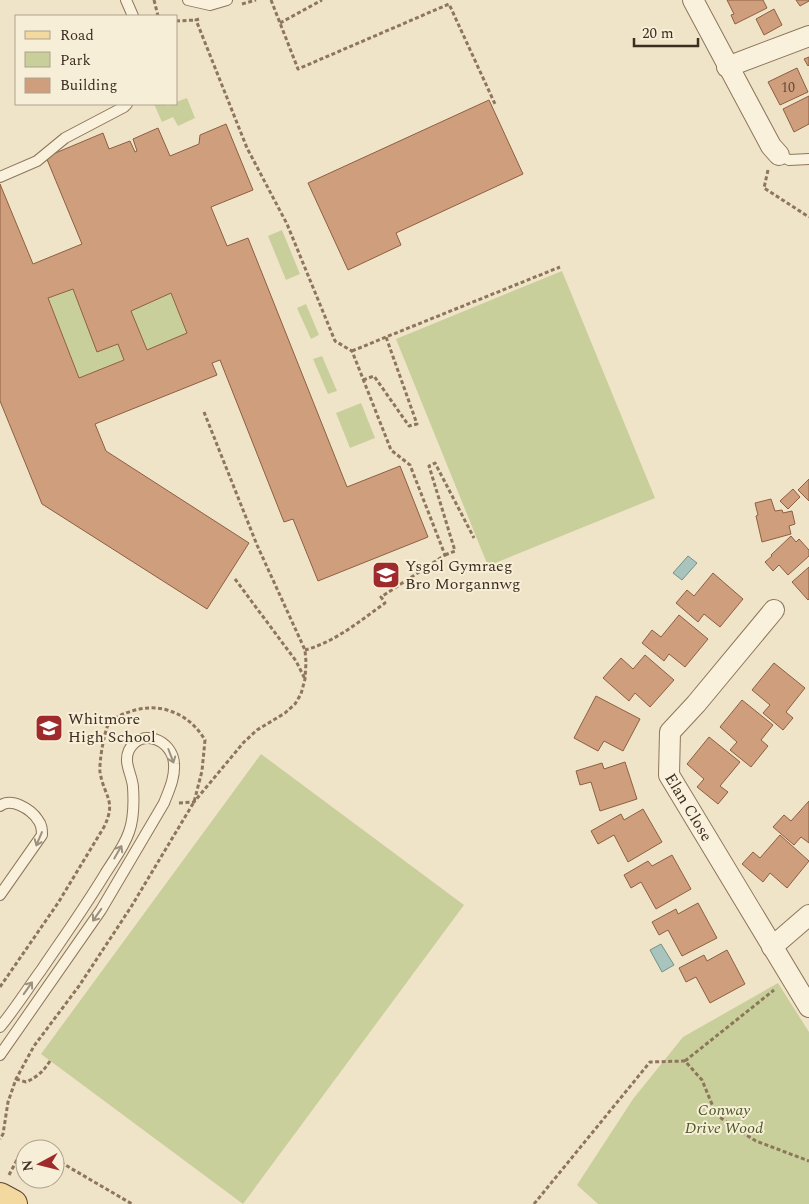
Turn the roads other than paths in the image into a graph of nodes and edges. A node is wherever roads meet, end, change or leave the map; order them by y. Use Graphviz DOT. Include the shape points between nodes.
graph roads {
  1 [pos="126,0"];
  2 [pos="188,0"];
  3 [pos="227,0"];
  4 [pos="692,0"];
  5 [pos="133,15"];
  6 [pos="809,36"];
  7 [pos="727,67"];
  8 [pos="126,105"];
  9 [pos="779,155"];
  10 [pos="809,159"];
  11 [pos="0,177"];
  12 [pos="774,610"];
  13 [pos="0,806"];
  14 [pos="0,895"];
  15 [pos="809,915"];
  16 [pos="772,947"];
  17 [pos="809,1007"];
  18 [pos="0,1028"];
  19 [pos="0,1055"];
  1 -- 5 [label="lane"];
  2 -- 3 [label="lane" via="210,5"];
  4 -- 7 [label="street"];
  6 -- 7 [label="street"];
  7 -- 9 [label="street"];
  8 -- 11 [label="lane" via="65,138 37,161"];
  9 -- 10 [label="lane" via="789,160"];
  12 -- 16 [label="street, Elan Close" via="670,732 669,776"];
  13 -- 14 [label="lane, one-way" via="10,802 19,804 42,826 42,836"];
  15 -- 16 [label="street"];
  16 -- 17 [label="street, Elan Close"];
  18 -- 19 [label="lane, one-way" via="88,902 129,833 133,819 133,785 126,758 130,749 144,738 164,742 174,762 174,774 164,803 101,910"];
}
